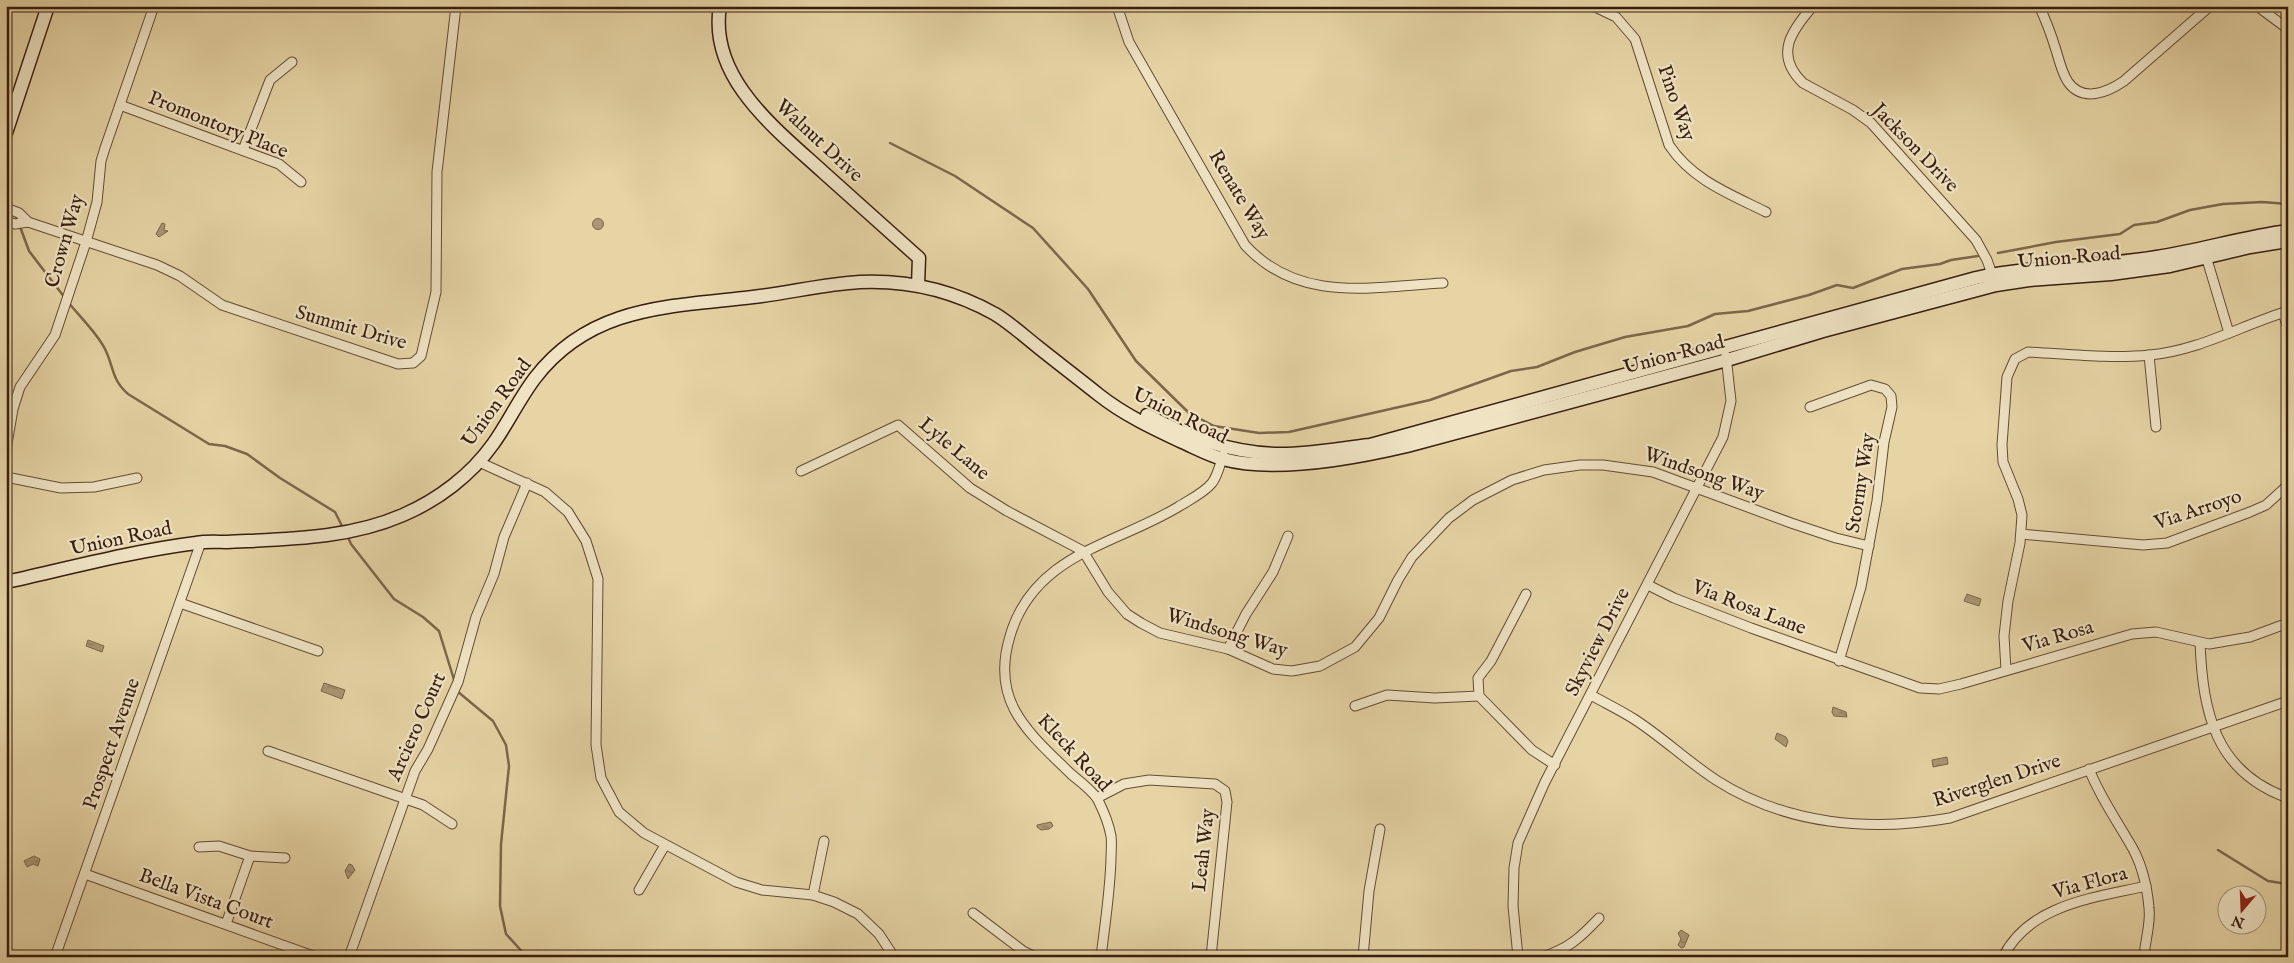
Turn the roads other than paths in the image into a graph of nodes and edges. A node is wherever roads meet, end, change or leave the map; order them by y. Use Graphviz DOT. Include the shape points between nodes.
graph roads {
  1 [pos="48,6"];
  2 [pos="154,6"];
  3 [pos="456,6"];
  4 [pos="720,6"];
  5 [pos="1117,6"];
  6 [pos="1594,6"];
  7 [pos="1813,6"];
  8 [pos="2039,6"];
  9 [pos="2210,6"];
  10 [pos="2257,6"];
  11 [pos="2288,29"];
  12 [pos="292,62"];
  13 [pos="120,105"];
  14 [pos="6,133"];
  15 [pos="243,150"];
  16 [pos="301,182"];
  17 [pos="6,208"];
  18 [pos="1766,212"];
  19 [pos="6,221"];
  20 [pos="28,222"];
  21 [pos="2288,231"];
  22 [pos="2288,241"];
  23 [pos="86,242"];
  24 [pos="2205,253"];
  25 [pos="1994,280"];
  26 [pos="1443,283"];
  27 [pos="918,285"];
  28 [pos="2285,312"];
  29 [pos="2288,328"];
  30 [pos="2229,333"];
  31 [pos="1726,354"];
  32 [pos="2149,356"];
  33 [pos="1810,407"];
  34 [pos="2156,428"];
  35 [pos="6,450"];
  36 [pos="1223,453"];
  37 [pos="479,462"];
  38 [pos="801,471"];
  39 [pos="6,477"];
  40 [pos="137,478"];
  41 [pos="527,483"];
  42 [pos="2288,486"];
  43 [pos="1698,488"];
  44 [pos="2021,534"];
  45 [pos="1288,536"];
  46 [pos="201,542"];
  47 [pos="1869,546"];
  48 [pos="1083,551"];
  49 [pos="6,582"];
  50 [pos="1648,585"];
  51 [pos="1526,594"];
  52 [pos="180,603"];
  53 [pos="2288,623"];
  54 [pos="2200,643"];
  55 [pos="1228,649"];
  56 [pos="318,651"];
  57 [pos="1840,661"];
  58 [pos="2006,670"];
  59 [pos="1591,695"];
  60 [pos="1479,696"];
  61 [pos="2288,701"];
  62 [pos="1355,706"];
  63 [pos="2214,727"];
  64 [pos="268,752"];
  65 [pos="1555,765"];
  66 [pos="2089,769"];
  67 [pos="405,798"];
  68 [pos="1097,798"];
  69 [pos="2288,798"];
  70 [pos="452,824"];
  71 [pos="1380,829"];
  72 [pos="824,841"];
  73 [pos="665,845"];
  74 [pos="199,847"];
  75 [pos="250,856"];
  76 [pos="285,858"];
  77 [pos="85,874"];
  78 [pos="2146,886"];
  79 [pos="639,890"];
  80 [pos="813,895"];
  81 [pos="973,913"];
  82 [pos="1598,918"];
  83 [pos="226,924"];
  84 [pos="55,957"];
  85 [pos="316,957"];
  86 [pos="349,957"];
  87 [pos="894,957"];
  88 [pos="1035,957"];
  89 [pos="1101,957"];
  90 [pos="1211,957"];
  91 [pos="1363,957"];
  92 [pos="1518,957"];
  93 [pos="1542,957"];
  94 [pos="2003,957"];
  95 [pos="2144,957"];
  1 -- 14 [label="main road"];
  2 -- 13 [label="street, Crown Way"];
  3 -- 23 [label="street, Summit Drive" via="437,172 436,292 425,344 417,360 398,364 222,305 157,264"];
  4 -- 27 [label="main road, Walnut Drive" via="718,32 723,54 744,94 767,120 919,258"];
  5 -- 26 [label="street, Renate Way" via="1130,42 1245,245 1258,259 1301,282 1339,289"];
  6 -- 18 [label="street, Pino Way" via="1616,17 1634,39 1669,145 1678,158 1703,180"];
  7 -- 25 [label="street, Jackson Drive" via="1789,41 1787,59 1795,76 1863,116 1884,135 1976,240"];
  8 -- 9 [label="street" via="2069,83 2077,90 2100,94 2124,81"];
  10 -- 11 [label="street"];
  12 -- 15 [label="street" via="270,80"];
  13 -- 15 [label="street, Promontory Place"];
  13 -- 23 [label="street, Crown Way" via="101,161 97,202"];
  15 -- 16 [label="street, Promontory Place" via="279,164"];
  17 -- 20 [label="street, Summit Drive" via="20,213"];
  19 -- 20 [label="street, Summit Drive" via="15,224"];
  20 -- 23 [label="street, Summit Drive"];
  21 -- 24 [label="main road, Union Road" via="2263,234"];
  22 -- 24 [label="main road, Union Road"];
  23 -- 35 [label="street, Crown Way" via="55,335 20,387"];
  24 -- 25 [label="main road, Union Road" via="2170,266 2110,274"];
  24 -- 30 [label="street"];
  25 -- 31 [label="main road, Union Road" via="1823,331"];
  27 -- 36 [label="main road, Union Road" via="973,303 996,315 1099,395 1143,422"];
  27 -- 37 [label="main road, Union Road" via="882,282 827,285 652,309 590,329 535,378"];
  28 -- 29 [label="street"];
  28 -- 30 [label="street"];
  30 -- 32 [label="street"];
  31 -- 36 [label="main road, Union Road" via="1381,452 1285,464 1252,464"];
  31 -- 43 [label="street, Skyview Drive" via="1731,401 1728,420"];
  32 -- 34 [label="street"];
  32 -- 44 [label="street" via="2028,352 2015,359 2007,376 2002,445 2003,462 2022,515"];
  33 -- 47 [label="street, Stormy Way" via="1871,385 1885,388 1891,396 1892,407"];
  36 -- 48 [label="street, Kleck Road" via="1212,483 1202,492 1143,527"];
  37 -- 41 [label="street"];
  37 -- 46 [label="main road, Union Road" via="432,500 368,528 338,535"];
  38 -- 48 [label="street, Lyle Lane" via="898,425 970,488"];
  39 -- 40 [label="street" via="61,488 94,488"];
  41 -- 67 [label="street, Arciero Court" via="476,617 458,682"];
  41 -- 73 [label="street" via="545,492 568,512 586,541 598,578 596,745 601,778 619,812"];
  42 -- 44 [label="street, Via Arroyo" via="2266,505 2166,543 2143,545"];
  43 -- 47 [label="street, Windsong Way" via="1836,538"];
  43 -- 50 [label="street, Skyview Drive"];
  43 -- 55 [label="street, Windsong Way" via="1653,472 1603,465 1544,470 1512,480 1473,500 1426,540 1398,580 1368,634 1343,656 1320,666 1292,671 1273,669"];
  44 -- 58 [label="street" via="2004,636"];
  45 -- 55 [label="street" via="1273,572"];
  46 -- 49 [label="main road, Union Road"];
  46 -- 52 [label="street, Prospect Avenue"];
  47 -- 57 [label="street, Stormy Way"];
  48 -- 55 [label="street, Windsong Way" via="1108,592 1127,614 1160,633"];
  48 -- 68 [label="street, Kleck Road" via="1039,584 1021,609 1006,649 1005,685 1008,700 1027,731"];
  50 -- 57 [label="street, Via Rosa Lane"];
  50 -- 59 [label="street, Skyview Drive"];
  51 -- 60 [label="street" via="1491,662 1478,678"];
  52 -- 56 [label="street"];
  52 -- 77 [label="street, Prospect Avenue"];
  53 -- 54 [label="street, Via Rosa" via="2234,640"];
  54 -- 58 [label="street, Via Rosa" via="2156,632 2132,634"];
  54 -- 63 [label="street" via="2201,678"];
  57 -- 58 [label="street, Via Rosa" via="1920,688 1939,688"];
  59 -- 65 [label="street, Skyview Drive"];
  59 -- 66 [label="street, Riverglen Drive" via="1634,719 1681,756 1738,793 1788,812 1835,823 1894,825 1950,818"];
  60 -- 62 [label="street" via="1387,695"];
  60 -- 65 [label="street" via="1532,750"];
  61 -- 63 [label="street, Riverglen Drive"];
  63 -- 66 [label="street, Riverglen Drive"];
  63 -- 69 [label="street" via="2235,766 2248,779"];
  64 -- 67 [label="street"];
  65 -- 92 [label="street, Skyview Drive" via="1518,843 1512,906"];
  66 -- 78 [label="street" via="2102,799 2138,859"];
  67 -- 70 [label="street" via="424,805"];
  67 -- 86 [label="street, Arciero Court"];
  68 -- 89 [label="street, Kleck Road" via="1111,836 1110,884"];
  68 -- 90 [label="street, Leah Way" via="1124,784 1149,780 1215,784 1225,791 1227,802"];
  71 -- 91 [label="street" via="1369,891"];
  72 -- 80 [label="street"];
  73 -- 79 [label="street"];
  73 -- 80 [label="street" via="736,882 762,890"];
  74 -- 75 [label="street" via="219,846"];
  75 -- 76 [label="street"];
  75 -- 83 [label="street"];
  77 -- 83 [label="street, Bella Vista Court"];
  77 -- 84 [label="street, Prospect Avenue"];
  78 -- 94 [label="street, Via Flora" via="2056,909 2024,930"];
  78 -- 95 [label="street" via="2150,909"];
  80 -- 87 [label="street" via="858,914 879,934"];
  81 -- 88 [label="street"];
  82 -- 93 [label="street" via="1563,950"];
  83 -- 85 [label="street, Bella Vista Court"];
}
